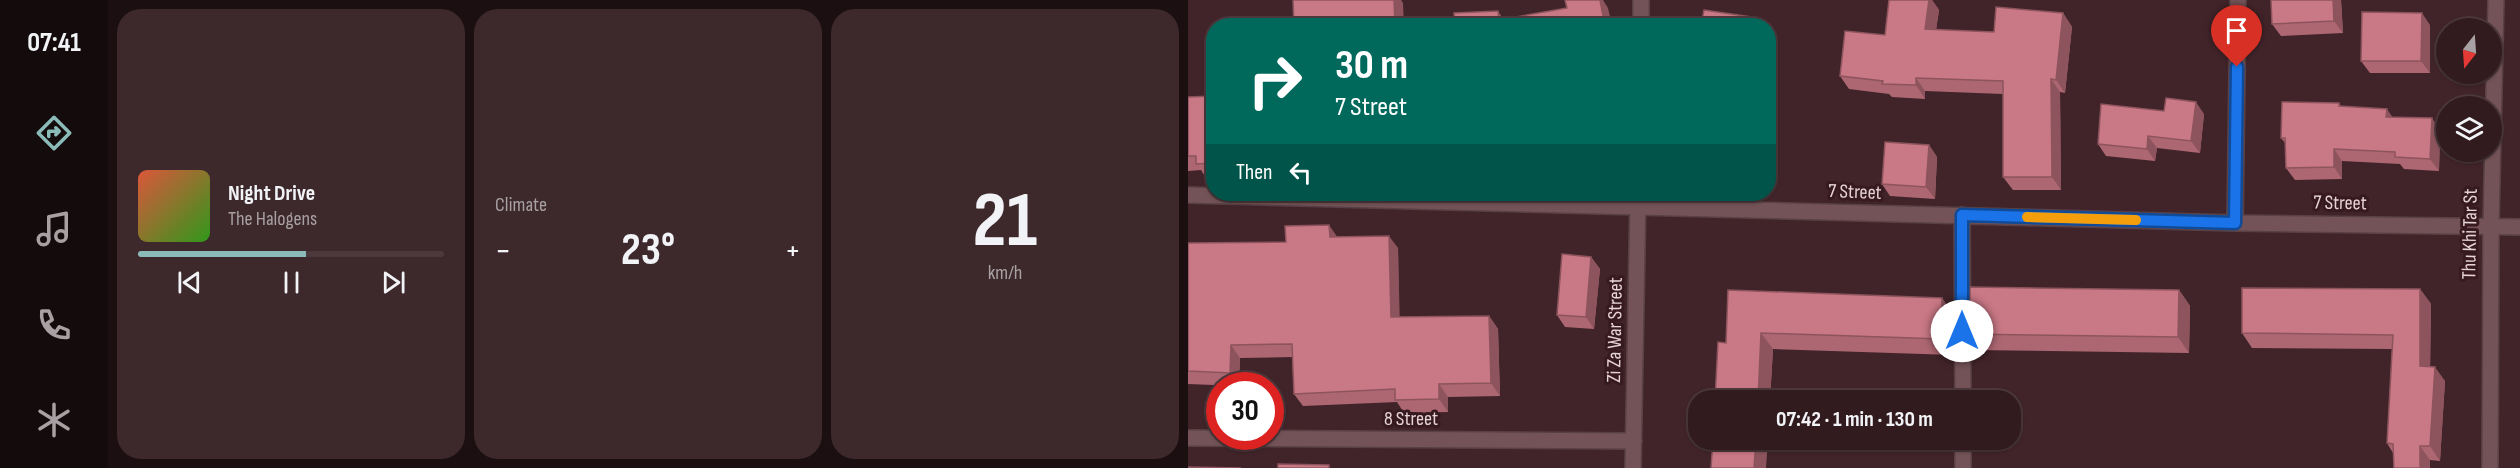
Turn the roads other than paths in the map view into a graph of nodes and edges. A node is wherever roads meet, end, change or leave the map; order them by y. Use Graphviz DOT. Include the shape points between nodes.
graph roads {
  1 [pos="1641,0"];
  2 [pos="2238,0"];
  3 [pos="2496,0"];
  4 [pos="1641,18"];
  5 [pos="1188,195"];
  6 [pos="1206,195"];
  7 [pos="1638,201"];
  8 [pos="1660,201"];
  9 [pos="1962,215"];
  10 [pos="2235,223"];
  11 [pos="2491,226"];
  12 [pos="2520,227"];
  13 [pos="1963,390"];
  14 [pos="1188,438"];
  15 [pos="1634,441"];
  16 [pos="1963,450"];
  17 [pos="1633,468"];
  18 [pos="1963,468"];
  19 [pos="2490,468"];
  1 -- 4 [label="street"];
  2 -- 10 [label="street"];
  3 -- 11 [label="street, Thu Khi Tar St"];
  5 -- 6 [label="street, 7 Street"];
  7 -- 15 [label="street, Zi Za War Street"];
  8 -- 9 [label="street, 7 Street"];
  9 -- 10 [label="street, 7 Street"];
  9 -- 13 [label="street"];
  10 -- 11 [label="street, 7 Street"];
  11 -- 12 [label="street, 7 Street"];
  11 -- 19 [label="street, Thu Khi Tar St"];
  14 -- 15 [label="street, 8 Street"];
  15 -- 17 [label="street, Zi Za War Street"];
  16 -- 18 [label="street"];
}
